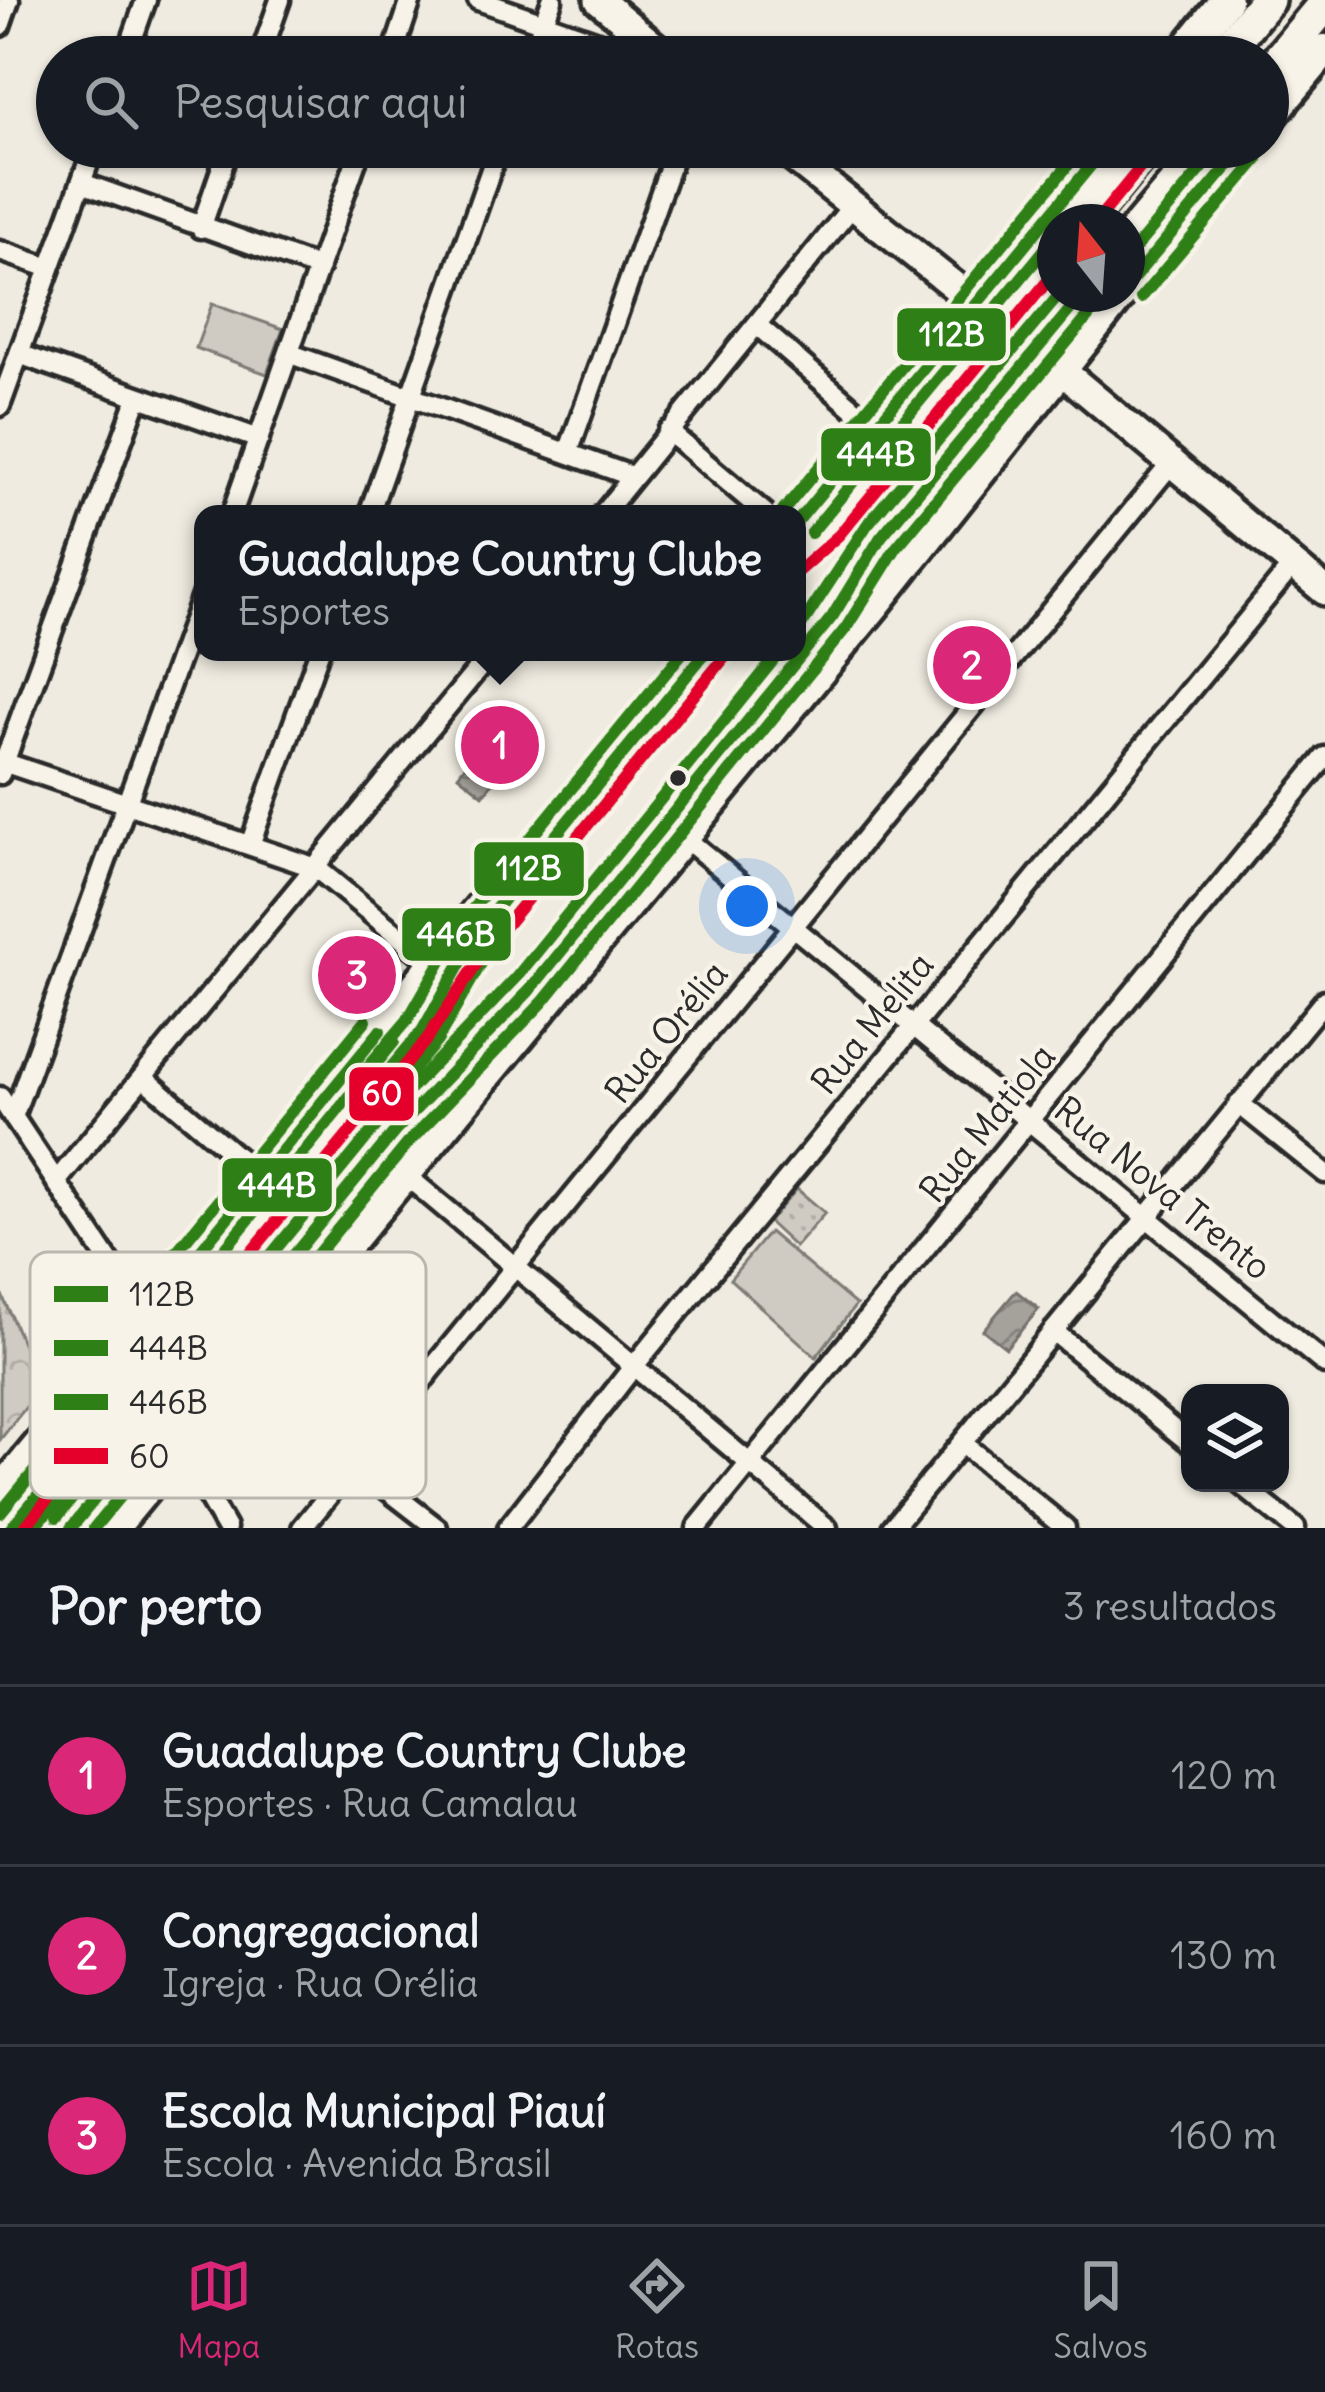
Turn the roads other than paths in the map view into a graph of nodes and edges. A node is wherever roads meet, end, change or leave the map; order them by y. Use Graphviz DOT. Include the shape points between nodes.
graph roads {
  1 [pos="9,0"];
  2 [pos="146,0"];
  3 [pos="280,0"];
  4 [pos="412,0"];
  5 [pos="478,0"];
  6 [pos="552,0"];
  7 [pos="598,0"];
  8 [pos="1226,0"];
  9 [pos="1267,0"];
  10 [pos="1325,4"];
  11 [pos="0,26"];
  12 [pos="542,26"];
  13 [pos="133,36"];
  14 [pos="267,36"];
  15 [pos="399,36"];
  16 [pos="538,36"];
  17 [pos="574,36"];
  18 [pos="642,36"];
  19 [pos="1197,36"];
  20 [pos="1237,36"];
  21 [pos="1289,48"];
  22 [pos="1325,50"];
  23 [pos="1289,93"];
  24 [pos="87,168"];
  25 [pos="222,168"];
  26 [pos="354,168"];
  27 [pos="492,168"];
  28 [pos="670,168"];
  29 [pos="806,168"];
  30 [pos="1089,168"];
  31 [pos="1129,168"];
  32 [pos="1189,168"];
  33 [pos="1226,168"];
  34 [pos="82,183"];
  35 [pos="1099,204"];
  36 [pos="853,205"];
  37 [pos="1145,221"];
  38 [pos="201,228"];
  39 [pos="0,251"];
  40 [pos="1145,265"];
  41 [pos="50,268"];
  42 [pos="319,268"];
  43 [pos="1037,279"];
  44 [pos="977,304"];
  45 [pos="1068,312"];
  46 [pos="1106,312"];
  47 [pos="757,325"];
  48 [pos="291,353"];
  49 [pos="19,354"];
  50 [pos="1061,370"];
  51 [pos="411,396"];
  52 [pos="137,399"];
  53 [pos="0,406"];
  54 [pos="875,427"];
  55 [pos="668,431"];
  56 [pos="259,439"];
  57 [pos="569,450"];
  58 [pos="1170,465"];
  59 [pos="631,476"];
  60 [pos="235,505"];
  61 [pos="372,505"];
  62 [pos="610,505"];
  63 [pos="755,505"];
  64 [pos="806,511"];
  65 [pos="806,541"];
  66 [pos="1293,565"];
  67 [pos="1325,591"];
  68 [pos="194,617"];
  69 [pos="806,649"];
  70 [pos="316,661"];
  71 [pos="485,661"];
  72 [pos="683,661"];
  73 [pos="699,661"];
  74 [pos="796,661"];
  75 [pos="1325,757"];
  76 [pos="1,766"];
  77 [pos="126,804"];
  78 [pos="682,835"];
  79 [pos="250,845"];
  80 [pos="316,868"];
  81 [pos="792,929"];
  82 [pos="434,964"];
  83 [pos="1325,1000"];
  84 [pos="912,1026"];
  85 [pos="143,1077"];
  86 [pos="0,1097"];
  87 [pos="1239,1104"];
  88 [pos="13,1117"];
  89 [pos="1031,1123"];
  90 [pos="404,1173"];
  91 [pos="1325,1173"];
  92 [pos="261,1177"];
  93 [pos="56,1182"];
  94 [pos="1146,1218"];
  95 [pos="103,1252"];
  96 [pos="199,1252"];
  97 [pos="239,1252"];
  98 [pos="296,1252"];
  99 [pos="339,1252"];
  100 [pos="515,1270"];
  101 [pos="1053,1331"];
  102 [pos="1325,1364"];
  103 [pos="633,1367"];
  104 [pos="426,1376"];
  105 [pos="1181,1436"];
  106 [pos="963,1444"];
  107 [pos="30,1457"];
  108 [pos="748,1466"];
  109 [pos="30,1488"];
  110 [pos="1250,1492"];
  111 [pos="0,1493"];
  112 [pos="36,1498"];
  113 [pos="95,1498"];
  114 [pos="137,1498"];
  115 [pos="209,1498"];
  116 [pos="326,1498"];
  117 [pos="398,1498"];
  118 [pos="0,1518"];
  119 [pos="11,1528"];
  120 [pos="71,1528"];
  121 [pos="113,1528"];
  122 [pos="226,1528"];
  123 [pos="302,1528"];
  124 [pos="437,1528"];
  125 [pos="508,1528"];
  126 [pos="697,1528"];
  127 [pos="826,1528"];
  128 [pos="892,1528"];
  129 [pos="1065,1528"];
  130 [pos="1294,1528"];
  1 -- 11 [label="street"];
  2 -- 13 [label="street"];
  3 -- 14 [label="street"];
  4 -- 15 [label="street"];
  5 -- 12 [label="street"];
  6 -- 12 [label="street"];
  7 -- 18 [label="main road"];
  8 -- 19 [label="main road"];
  9 -- 20 [label="highway"];
  10 -- 21 [label="highway"];
  12 -- 16 [label="street"];
  12 -- 17 [label="street"];
  22 -- 23 [label="main road"];
  24 -- 34 [label="street"];
  25 -- 38 [label="street"];
  26 -- 42 [label="street"];
  27 -- 51 [label="street"];
  28 -- 57 [label="street"];
  29 -- 36 [label="main road"];
  30 -- 44 [label="main road"];
  31 -- 35 [label="highway"];
  32 -- 37 [label="highway"];
  33 -- 40 [label="main road"];
  34 -- 38 [label="street"];
  34 -- 41 [label="street"];
  36 -- 44 [label="main road"];
  36 -- 47 [label="street"];
  38 -- 42 [label="street"];
  39 -- 41 [label="street"];
  41 -- 49 [label="street"];
  42 -- 48 [label="street"];
  43 -- 65 [label="highway"];
  44 -- 54 [label="main road"];
  45 -- 69 [label="highway" via="881,537"];
  46 -- 50 [label="main road"];
  47 -- 54 [label="street"];
  47 -- 55 [label="street"];
  48 -- 51 [label="street"];
  48 -- 56 [label="street"];
  49 -- 52 [label="street"];
  49 -- 53 [label="street"];
  50 -- 58 [label="main road"];
  50 -- 78 [label="main road"];
  51 -- 57 [label="street"];
  51 -- 61 [label="street"];
  52 -- 56 [label="street"];
  52 -- 76 [label="street"];
  54 -- 64 [label="main road"];
  55 -- 59 [label="street"];
  55 -- 63 [label="street"];
  56 -- 60 [label="street"];
  57 -- 59 [label="street"];
  58 -- 66 [label="main road"];
  58 -- 81 [label="street, Rua Orélia"];
  59 -- 62 [label="street"];
  66 -- 67 [label="main road"];
  66 -- 84 [label="street, Rua Melita"];
  68 -- 77 [label="street"];
  70 -- 79 [label="street"];
  71 -- 80 [label="street"];
  72 -- 82 [label="main road"];
  73 -- 97 [label="highway" via="481,927 422,1031"];
  74 -- 98 [label="highway" via="529,991 396,1130"];
  75 -- 89 [label="street, Rua Matiola"];
  76 -- 77 [label="street"];
  77 -- 79 [label="street"];
  77 -- 88 [label="street"];
  78 -- 81 [label="street, Rua Nova Trento"];
  78 -- 90 [label="main road"];
  79 -- 80 [label="street"];
  80 -- 82 [label="street"];
  80 -- 85 [label="street"];
  81 -- 84 [label="street, Rua Nova Trento"];
  81 -- 100 [label="street, Rua Orélia"];
  82 -- 92 [label="main road"];
  83 -- 87 [label="street"];
  84 -- 89 [label="street, Rua Nova Trento"];
  84 -- 103 [label="street, Rua Melita"];
  85 -- 92 [label="street"];
  85 -- 93 [label="street"];
  86 -- 88 [label="street"];
  87 -- 91 [label="street"];
  87 -- 94 [label="street"];
  88 -- 93 [label="street"];
  89 -- 94 [label="street, Rua Nova Trento"];
  89 -- 108 [label="street, Rua Matiola"];
  90 -- 99 [label="main road"];
  90 -- 100 [label="street"];
  92 -- 96 [label="main road"];
  93 -- 95 [label="street"];
  94 -- 101 [label="street"];
  94 -- 102 [label="street, Rua Nova Trento"];
  100 -- 103 [label="street"];
  100 -- 104 [label="street, Rua Orélia"];
  101 -- 105 [label="street"];
  101 -- 106 [label="street"];
  103 -- 108 [label="street"];
  103 -- 125 [label="street, Rua Melita"];
  106 -- 128 [label="street"];
  106 -- 129 [label="street"];
  107 -- 111 [label="main road"];
  108 -- 126 [label="street, Rua Matiola"];
  108 -- 127 [label="street"];
  109 -- 118 [label="highway"];
  110 -- 130 [label="street"];
  112 -- 119 [label="highway"];
  113 -- 120 [label="highway"];
  114 -- 121 [label="main road"];
  115 -- 122 [label="street"];
  116 -- 123 [label="street, Rua Orélia"];
  117 -- 124 [label="street"];
}
